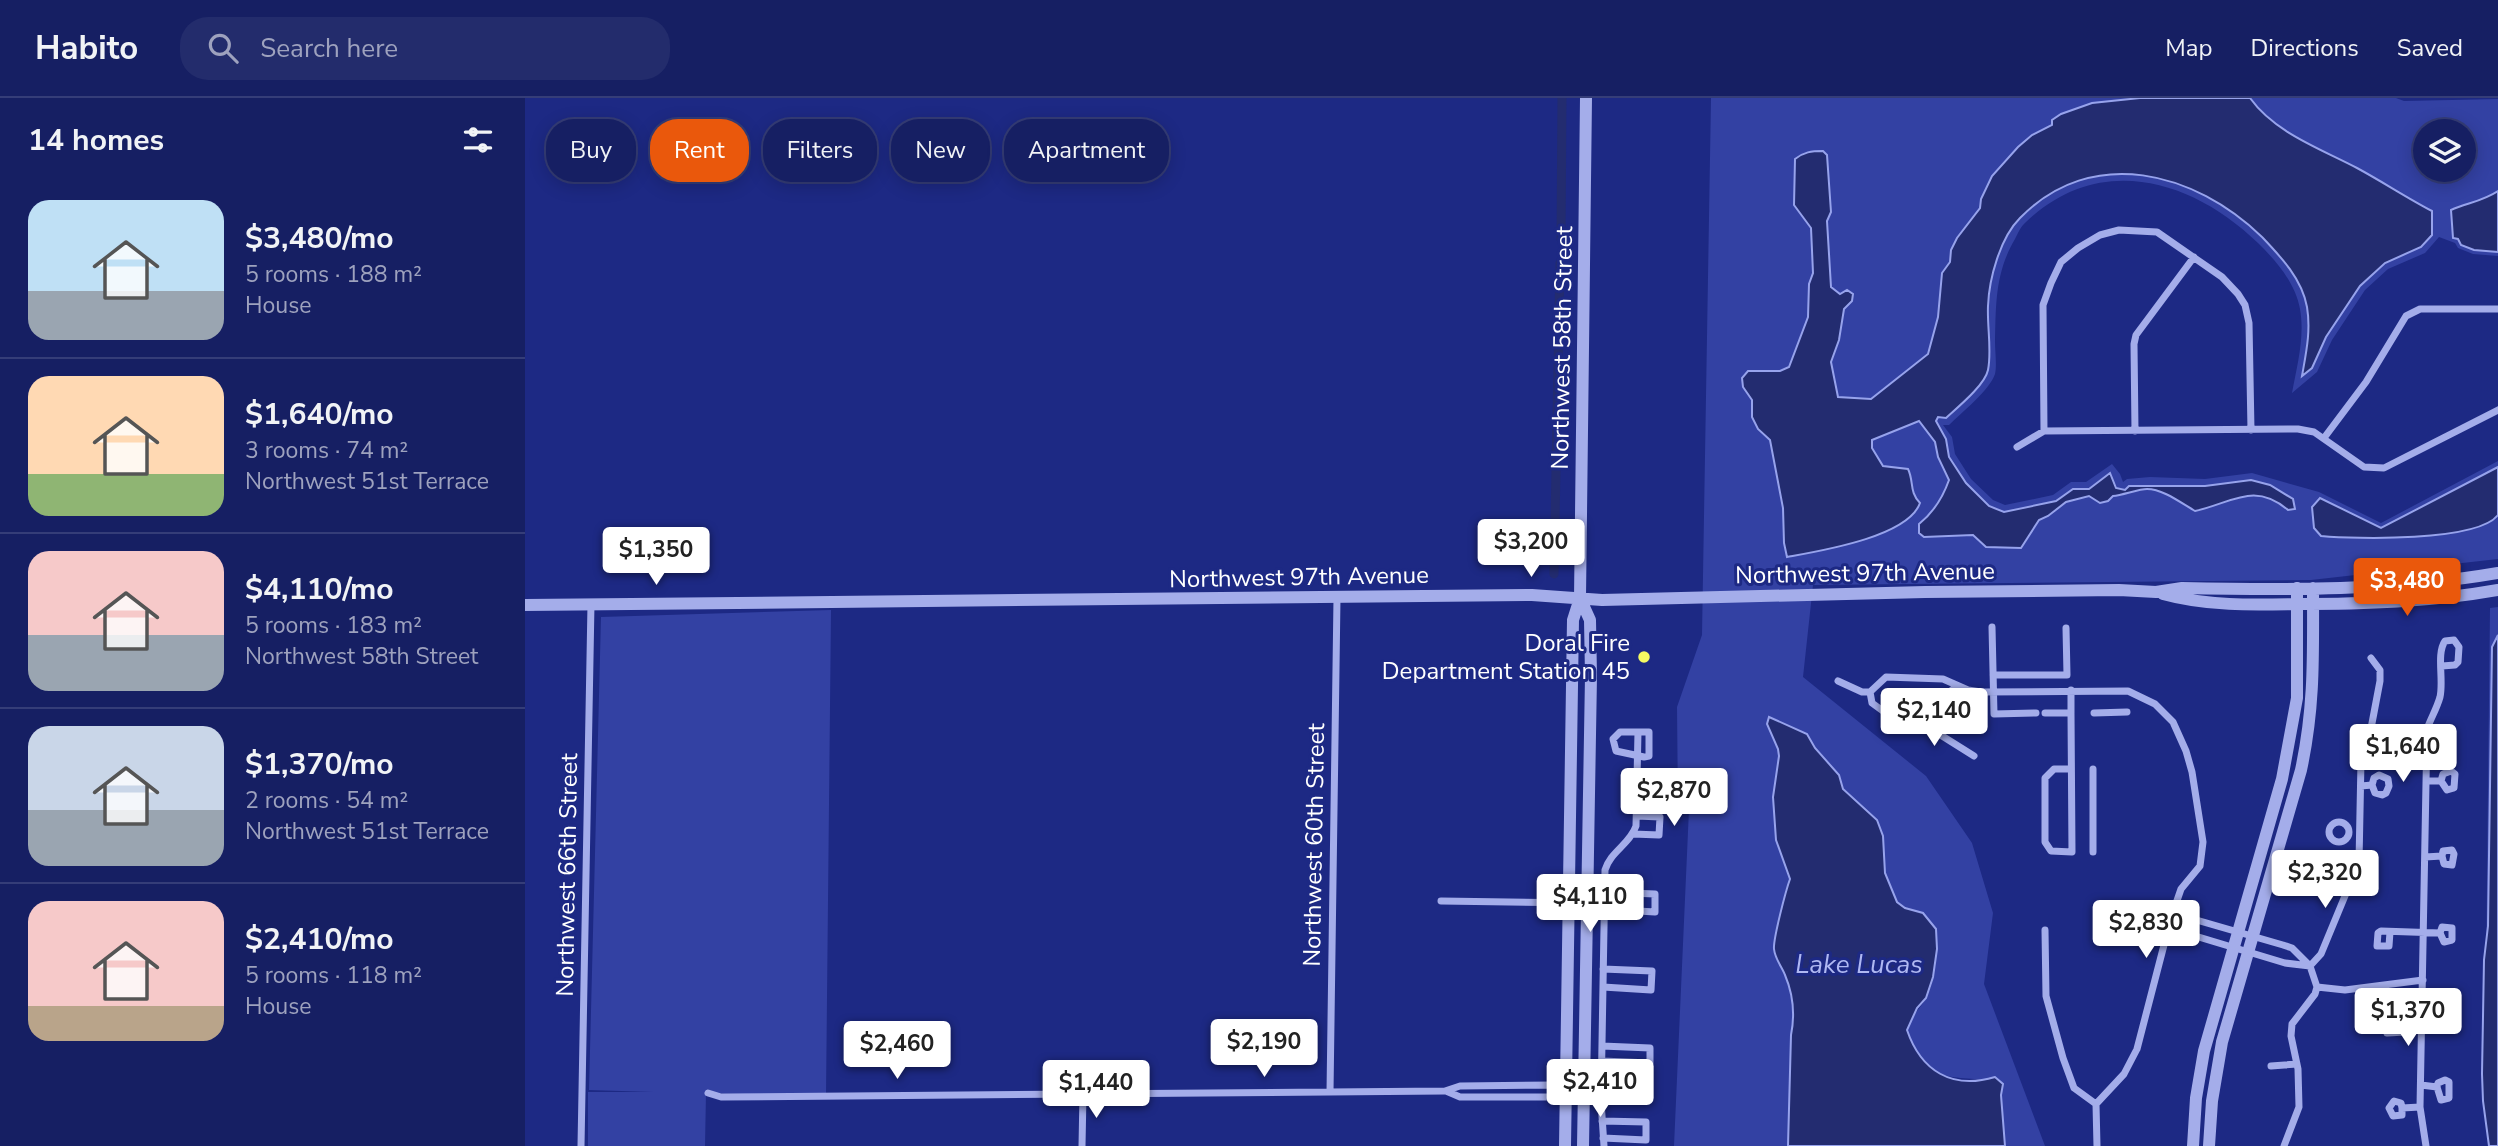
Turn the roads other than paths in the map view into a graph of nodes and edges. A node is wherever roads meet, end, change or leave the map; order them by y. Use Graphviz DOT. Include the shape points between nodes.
graph roads {
  1 [pos="1586,98"];
  2 [pos="2194,257"];
  3 [pos="2498,309"];
  4 [pos="2498,410"];
  5 [pos="2251,430"];
  6 [pos="2044,431"];
  7 [pos="2135,431"];
  8 [pos="2324,438"];
  9 [pos="2017,447"];
  10 [pos="2498,573"];
  11 [pos="2297,588"];
  12 [pos="2313,588"];
  13 [pos="2498,590"];
  14 [pos="2156,592"];
  15 [pos="1337,598"];
  16 [pos="1580,598"];
  17 [pos="591,604"];
  18 [pos="2297,604"];
  19 [pos="2313,604"];
  20 [pos="525,605"];
  21 [pos="1992,627"];
  22 [pos="2066,628"];
  23 [pos="2371,658"];
  24 [pos="2442,666"];
  25 [pos="1993,675"];
  26 [pos="1838,681"];
  27 [pos="1957,686"];
  28 [pos="2071,690"];
  29 [pos="1993,691"];
  30 [pos="1870,692"];
  31 [pos="1981,692"];
  32 [pos="1888,698"];
  33 [pos="2295,709"];
  34 [pos="2311,711"];
  35 [pos="2127,712"];
  36 [pos="2036,713"];
  37 [pos="2045,713"];
  38 [pos="2071,713"];
  39 [pos="2094,713"];
  40 [pos="1942,716"];
  41 [pos="1638,732"];
  42 [pos="2369,739"];
  43 [pos="2427,741"];
  44 [pos="1637,756"];
  45 [pos="1974,756"];
  46 [pos="2071,769"];
  47 [pos="2093,769"];
  48 [pos="2426,780"];
  49 [pos="2441,781"];
  50 [pos="2372,785"];
  51 [pos="2361,786"];
  52 [pos="1637,816"];
  53 [pos="2349,830"];
  54 [pos="2360,831"];
  55 [pos="1633,834"];
  56 [pos="2093,852"];
  57 [pos="2442,856"];
  58 [pos="2425,857"];
  59 [pos="1605,892"];
  60 [pos="1441,901"];
  61 [pos="1568,903"];
  62 [pos="1586,903"];
  63 [pos="1604,909"];
  64 [pos="2171,918"];
  65 [pos="2045,930"];
  66 [pos="2238,932"];
  67 [pos="2391,932"];
  68 [pos="2441,933"];
  69 [pos="2424,934"];
  70 [pos="2253,936"];
  71 [pos="2233,947"];
  72 [pos="2249,951"];
  73 [pos="2311,966"];
  74 [pos="1603,969"];
  75 [pos="2423,980"];
  76 [pos="1603,987"];
  77 [pos="2317,987"];
  78 [pos="2422,1011"];
  79 [pos="2439,1012"];
  80 [pos="2422,1027"];
  81 [pos="2386,1033"];
  82 [pos="1602,1046"];
  83 [pos="1602,1061"];
  84 [pos="2297,1064"];
  85 [pos="2271,1066"];
  86 [pos="2421,1085"];
  87 [pos="2437,1087"];
  88 [pos="1565,1091"];
  89 [pos="1584,1091"];
  90 [pos="1330,1092"];
  91 [pos="708,1093"];
  92 [pos="1083,1094"];
  93 [pos="2096,1104"];
  94 [pos="2420,1107"];
  95 [pos="2402,1108"];
  96 [pos="2194,1114"];
  97 [pos="2210,1115"];
  98 [pos="1602,1121"];
  99 [pos="1604,1142"];
  100 [pos="581,1146"];
  101 [pos="1082,1146"];
  102 [pos="1565,1146"];
  103 [pos="1583,1146"];
  104 [pos="2097,1146"];
  105 [pos="2193,1146"];
  106 [pos="2209,1146"];
  107 [pos="2284,1146"];
  108 [pos="2426,1146"];
  1 -- 16 [label="street, Northwest 58th Street"];
  2 -- 5 [label="street" via="2222,277 2245,305"];
  2 -- 6 [label="street" via="2157,232 2119,230 2100,235 2061,262 2043,305"];
  2 -- 7 [label="street" via="2136,335"];
  3 -- 8 [label="street" via="2420,309 2406,316"];
  4 -- 8 [label="street" via="2384,468 2364,467"];
  5 -- 7 [label="street"];
  5 -- 8 [label="street" via="2298,429"];
  6 -- 7 [label="street"];
  6 -- 9 [label="street"];
  10 -- 12 [label="street, Northwest 97th Avenue" via="2393,587"];
  11 -- 12 [label="street, Northwest 97th Avenue"];
  11 -- 14 [label="street, Northwest 97th Avenue"];
  11 -- 18 [label="street"];
  12 -- 19 [label="street"];
  13 -- 19 [label="street, Northwest 97th Avenue" via="2394,603"];
  14 -- 16 [label="street, Northwest 97th Avenue"];
  14 -- 18 [label="street, Northwest 97th Avenue" via="2235,604"];
  15 -- 16 [label="street, Northwest 97th Avenue"];
  15 -- 17 [label="street, Northwest 97th Avenue"];
  15 -- 90 [label="street, Northwest 60th Street"];
  16 -- 61 [label="street, Northwest 58th Street" via="1573,620"];
  16 -- 62 [label="street, Northwest 58th Street" via="1590,620 1591,660"];
  17 -- 20 [label="street, Northwest 97th Avenue"];
  17 -- 100 [label="street, Northwest 66th Street"];
  18 -- 19 [label="street, Northwest 97th Avenue"];
  18 -- 33 [label="street"];
  19 -- 34 [label="street"];
  21 -- 25 [label="street"];
  22 -- 25 [label="street" via="2067,675"];
  23 -- 42 [label="street" via="2380,670 2380,681"];
  24 -- 43 [label="street" via="2440,696"];
  25 -- 29 [label="street"];
  26 -- 30 [label="street"];
  27 -- 30 [label="street" via="1943,679 1886,677"];
  27 -- 31 [label="street"];
  27 -- 32 [label="street" via="1942,698"];
  28 -- 29 [label="street"];
  28 -- 38 [label="street"];
  28 -- 64 [label="street" via="2128,691 2155,704 2173,722 2186,751 2203,842 2200,866 2181,889"];
  29 -- 31 [label="street"];
  29 -- 36 [label="street" via="1994,714"];
  30 -- 40 [label="street" via="1872,703 1887,714"];
  31 -- 40 [label="street" via="1958,716"];
  33 -- 34 [label="street"];
  33 -- 66 [label="street" via="2282,779"];
  34 -- 70 [label="street" via="2301,769"];
  35 -- 39 [label="street"];
  37 -- 38 [label="street"];
  38 -- 46 [label="street"];
  40 -- 45 [label="street" via="1939,734"];
  41 -- 44 [label="street"];
  41 -- 44 [label="street" via="1649,732 1650,752 1647,757"];
  41 -- 44 [label="street" via="1620,732 1613,742 1616,751"];
  42 -- 43 [label="street"];
  42 -- 51 [label="street" via="2361,761"];
  43 -- 48 [label="street"];
  44 -- 52 [label="street"];
  46 -- 46 [label="street" via="2072,852 2051,851 2045,842 2045,778 2054,769"];
  47 -- 56 [label="street"];
  48 -- 49 [label="street"];
  48 -- 58 [label="street"];
  50 -- 51 [label="street"];
  51 -- 54 [label="street"];
  52 -- 55 [label="street"];
  52 -- 55 [label="street" via="1660,817 1659,835"];
  53 -- 54 [label="street"];
  54 -- 73 [label="street" via="2359,862 2321,954"];
  55 -- 59 [label="street" via="1608,861"];
  57 -- 58 [label="street"];
  58 -- 69 [label="street"];
  59 -- 63 [label="street"];
  59 -- 63 [label="street" via="1655,894 1655,912"];
  60 -- 61 [label="street"];
  61 -- 62 [label="street"];
  61 -- 88 [label="street, Northwest 58th Street"];
  62 -- 89 [label="street, Northwest 58th Street"];
  63 -- 74 [label="street"];
  64 -- 66 [label="street" via="2186,917"];
  64 -- 71 [label="street" via="2182,932"];
  64 -- 93 [label="street" via="2137,1049 2124,1074"];
  65 -- 93 [label="street" via="2046,996 2063,1058 2074,1088"];
  66 -- 70 [label="street"];
  66 -- 71 [label="street"];
  67 -- 69 [label="street"];
  68 -- 69 [label="street"];
  69 -- 75 [label="street"];
  70 -- 72 [label="street"];
  70 -- 73 [label="street" via="2292,948"];
  71 -- 72 [label="street"];
  71 -- 96 [label="street" via="2204,1051"];
  72 -- 73 [label="street"];
  72 -- 97 [label="street" via="2222,1042"];
  73 -- 77 [label="street"];
  74 -- 76 [label="street"];
  74 -- 76 [label="street" via="1652,971 1651,990"];
  75 -- 77 [label="street" via="2345,990"];
  75 -- 78 [label="street"];
  76 -- 82 [label="street"];
  77 -- 84 [label="street" via="2292,1024"];
  78 -- 79 [label="street"];
  78 -- 80 [label="street"];
  80 -- 81 [label="street"];
  80 -- 86 [label="street"];
  82 -- 83 [label="street"];
  82 -- 83 [label="street" via="1650,1048 1650,1063"];
  83 -- 98 [label="street"];
  84 -- 85 [label="street"];
  84 -- 107 [label="street" via="2299,1107"];
  86 -- 87 [label="street"];
  86 -- 94 [label="street"];
  88 -- 89 [label="street"];
  88 -- 90 [label="street" via="1553,1097 1460,1097 1445,1091"];
  88 -- 102 [label="street, Northwest 58th Street"];
  89 -- 103 [label="street, Northwest 58th Street"];
  90 -- 92 [label="street"];
  91 -- 92 [label="street" via="721,1097"];
  92 -- 101 [label="street"];
  93 -- 104 [label="street"];
  94 -- 95 [label="street"];
  94 -- 108 [label="street"];
  96 -- 97 [label="street"];
  96 -- 105 [label="street"];
  97 -- 106 [label="street"];
  98 -- 99 [label="street"];
  98 -- 99 [label="street" via="1646,1122 1646,1140"];
}
